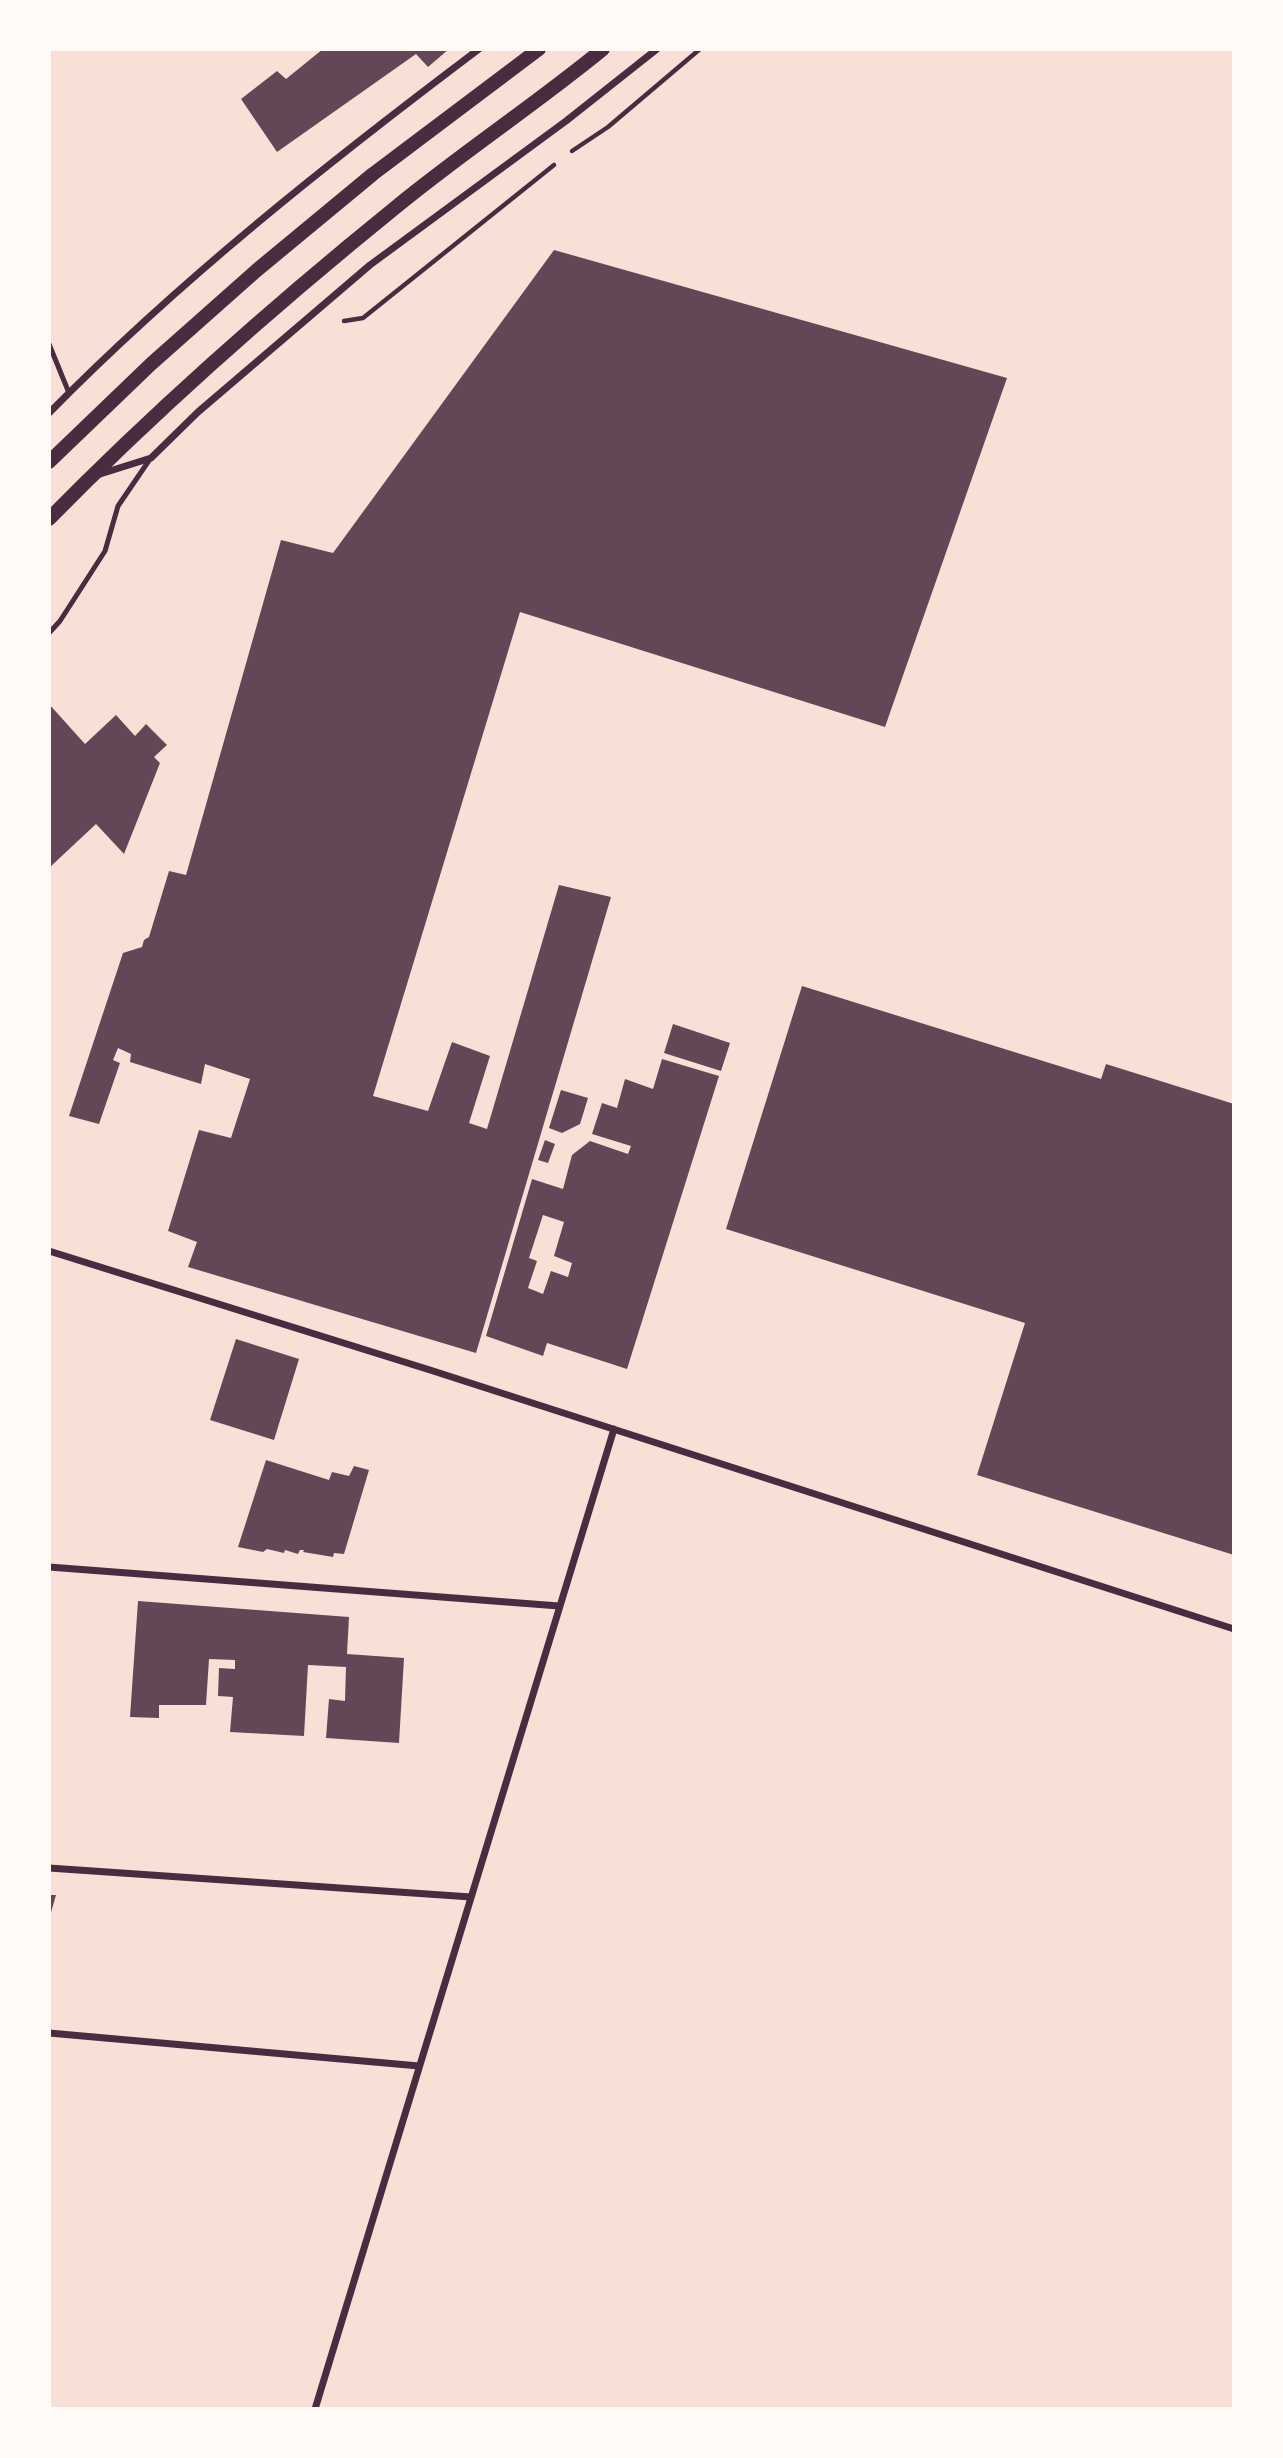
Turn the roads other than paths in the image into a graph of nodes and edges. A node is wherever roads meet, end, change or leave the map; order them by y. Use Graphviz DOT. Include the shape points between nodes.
graph roads {
  1 [pos="479,49"];
  2 [pos="539,49"];
  3 [pos="603,49"];
  4 [pos="657,49"];
  5 [pos="49,344"];
  6 [pos="69,393"];
  7 [pos="49,413"];
  8 [pos="151,458"];
  9 [pos="49,462"];
  10 [pos="90,477"];
  11 [pos="49,519"];
  12 [pos="49,633"];
  13 [pos="49,1251"];
  14 [pos="614,1429"];
  15 [pos="49,1567"];
  16 [pos="559,1606"];
  17 [pos="1234,1629"];
  18 [pos="49,1868"];
  19 [pos="471,1897"];
  20 [pos="49,2033"];
  21 [pos="419,2066"];
  22 [pos="315,2409"];
  1 -- 6 [label="street" via="253,226"];
  2 -- 9 [label="main road" via="373,174 267,262"];
  3 -- 10 [label="main road" via="398,205 284,300"];
  4 -- 8 [label="street" via="370,265"];
  5 -- 6 [label="lane"];
  6 -- 7 [label="street"];
  8 -- 10 [label="street"];
  8 -- 12 [label="lane" via="118,506 105,551"];
  10 -- 11 [label="main road"];
  13 -- 14 [label="street"];
  14 -- 16 [label="street"];
  14 -- 17 [label="street"];
  15 -- 16 [label="street"];
  16 -- 19 [label="street"];
  18 -- 19 [label="street"];
  19 -- 21 [label="street"];
  20 -- 21 [label="street"];
  21 -- 22 [label="street"];
}
